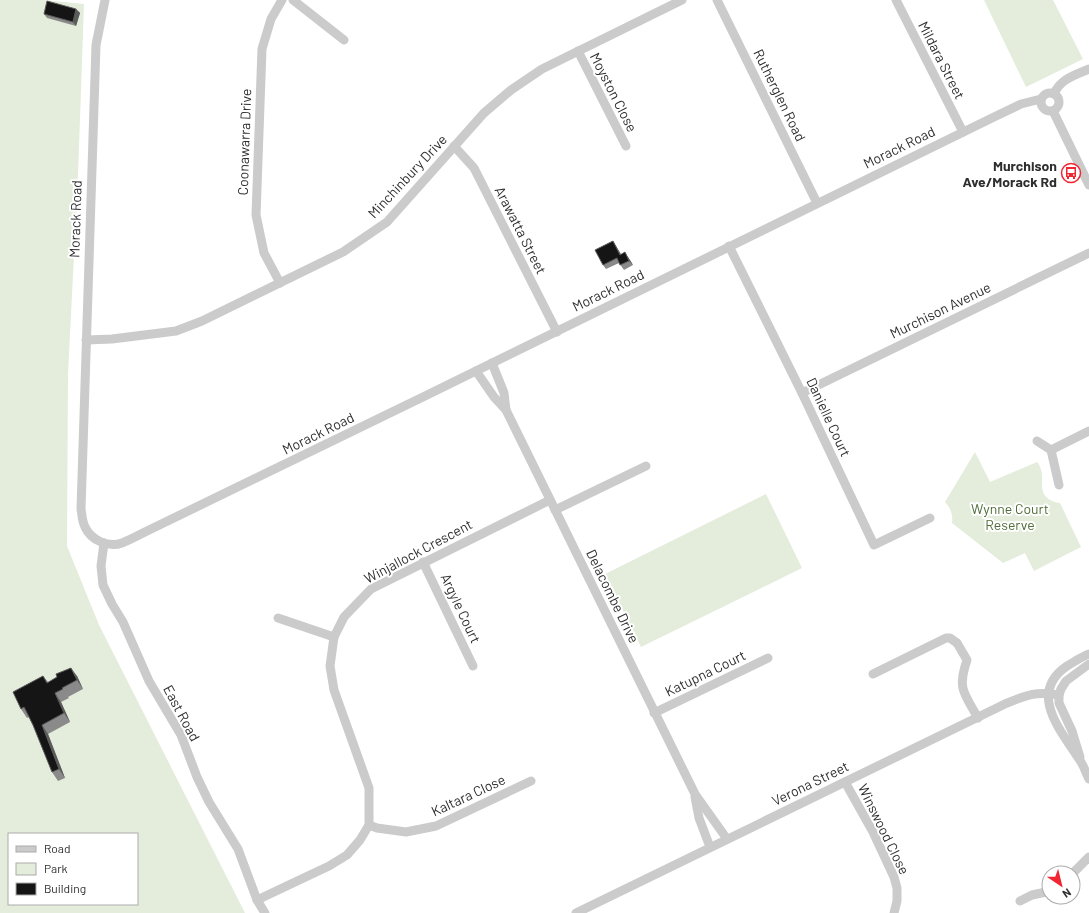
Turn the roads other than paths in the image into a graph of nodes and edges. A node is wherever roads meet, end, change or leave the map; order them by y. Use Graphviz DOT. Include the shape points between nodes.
graph roads {
  1 [pos="105,0"];
  2 [pos="282,0"];
  3 [pos="293,0"];
  4 [pos="682,0"];
  5 [pos="717,0"];
  6 [pos="896,0"];
  7 [pos="344,40"];
  8 [pos="578,51"];
  9 [pos="1089,69"];
  10 [pos="1054,94"];
  11 [pos="1041,99"];
  12 [pos="1053,111"];
  13 [pos="963,132"];
  14 [pos="454,146"];
  15 [pos="626,146"];
  16 [pos="1089,185"];
  17 [pos="817,203"];
  18 [pos="729,246"];
  19 [pos="1089,253"];
  20 [pos="280,283"];
  21 [pos="557,332"];
  22 [pos="86,340"];
  23 [pos="492,363"];
  24 [pos="476,371"];
  25 [pos="802,392"];
  26 [pos="506,410"];
  27 [pos="1089,431"];
  28 [pos="1037,441"];
  29 [pos="1051,450"];
  30 [pos="646,466"];
  31 [pos="1059,485"];
  32 [pos="550,500"];
  33 [pos="556,510"];
  34 [pos="930,518"];
  35 [pos="104,543"];
  36 [pos="423,562"];
  37 [pos="278,618"];
  38 [pos="334,637"];
  39 [pos="1089,654"];
  40 [pos="768,658"];
  41 [pos="1089,664"];
  42 [pos="473,666"];
  43 [pos="873,674"];
  44 [pos="1049,693"];
  45 [pos="1059,695"];
  46 [pos="654,713"];
  47 [pos="978,718"];
  48 [pos="1081,762"];
  49 [pos="1089,779"];
  50 [pos="531,781"];
  51 [pos="845,782"];
  52 [pos="695,794"];
  53 [pos="369,825"];
  54 [pos="727,839"];
  55 [pos="710,847"];
  56 [pos="1089,857"];
  57 [pos="1080,865"];
  58 [pos="1041,893"];
  59 [pos="258,900"];
  60 [pos="1020,901"];
  61 [pos="265,913"];
  62 [pos="576,913"];
  63 [pos="894,913"];
  1 -- 22 [label="street, Morack Road" via="96,45"];
  2 -- 20 [label="street, Coonawarra Drive" via="271,19 262,49 256,214 264,253"];
  3 -- 7 [label="street"];
  4 -- 8 [label="street, Minchinbury Drive"];
  5 -- 17 [label="street, Rutherglen Road"];
  6 -- 13 [label="street, Mildara Street"];
  8 -- 14 [label="street, Minchinbury Drive" via="542,69 510,90 484,113"];
  8 -- 15 [label="street, Moyston Close"];
  9 -- 10 [label="street" via="1062,82"];
  10 -- 11 [label="street" via="1048,93"];
  10 -- 12 [label="street" via="1059,104"];
  11 -- 12 [label="street" via="1042,108"];
  11 -- 13 [label="street, Morack Road" via="1021,104"];
  12 -- 16 [label="street"];
  13 -- 17 [label="street, Morack Road"];
  14 -- 20 [label="street, Minchinbury Drive" via="387,222 343,252"];
  14 -- 21 [label="street, Arawatta Street" via="474,168"];
  17 -- 18 [label="street, Morack Road"];
  18 -- 21 [label="street, Morack Road"];
  18 -- 25 [label="street, Danielle Court"];
  19 -- 25 [label="street, Murchison Avenue"];
  20 -- 22 [label="street, Minchinbury Drive" via="202,321 176,330"];
  21 -- 23 [label="street, Morack Road"];
  22 -- 35 [label="street, Morack Road" via="81,509 88,532 94,539"];
  23 -- 24 [label="street, Morack Road"];
  23 -- 26 [label="street, Delacombe Drive" via="504,393"];
  24 -- 26 [label="street, Delacombe Drive"];
  24 -- 35 [label="street, Morack Road" via="122,543"];
  25 -- 34 [label="street, Danielle Court" via="874,545"];
  26 -- 32 [label="street, Delacombe Drive"];
  27 -- 29 [label="street"];
  28 -- 29 [label="street"];
  29 -- 31 [label="street"];
  30 -- 33 [label="street"];
  32 -- 33 [label="street, Delacombe Drive"];
  32 -- 36 [label="street, Winjallock Crescent"];
  33 -- 46 [label="street, Delacombe Drive"];
  35 -- 59 [label="street, East Road" via="101,566 103,585 123,622 149,681 181,735 209,802 238,849"];
  36 -- 38 [label="street, Winjallock Crescent" via="371,589 344,617"];
  36 -- 42 [label="street, Argyle Court"];
  37 -- 38 [label="street"];
  38 -- 53 [label="street, Winjallock Crescent" via="330,666 334,690 369,788"];
  39 -- 44 [label="street" via="1059,672 1053,679"];
  40 -- 46 [label="street, Katupna Court"];
  41 -- 45 [label="street" via="1066,681"];
  43 -- 47 [label="street" via="950,638 958,644 967,660 962,673 962,690"];
  44 -- 45 [label="street, Verona Street"];
  44 -- 47 [label="street, Verona Street" via="1032,693"];
  44 -- 48 [label="street" via="1048,703 1054,719"];
  45 -- 48 [label="street" via="1059,703 1074,737"];
  46 -- 52 [label="street, Delacombe Drive"];
  47 -- 51 [label="street, Verona Street"];
  48 -- 49 [label="street"];
  50 -- 53 [label="street, Kaltara Close" via="436,826 406,832"];
  51 -- 54 [label="street, Verona Street"];
  51 -- 63 [label="street, Winswood Close" via="894,877 897,901"];
  52 -- 54 [label="street, Delacombe Drive"];
  52 -- 55 [label="street, Delacombe Drive" via="699,818"];
  53 -- 59 [label="street" via="347,855"];
  54 -- 55 [label="street, Verona Street"];
  55 -- 62 [label="street, Verona Street"];
  56 -- 57 [label="street"];
  58 -- 60 [label="street"];
  59 -- 61 [label="street, East Road"];
}
